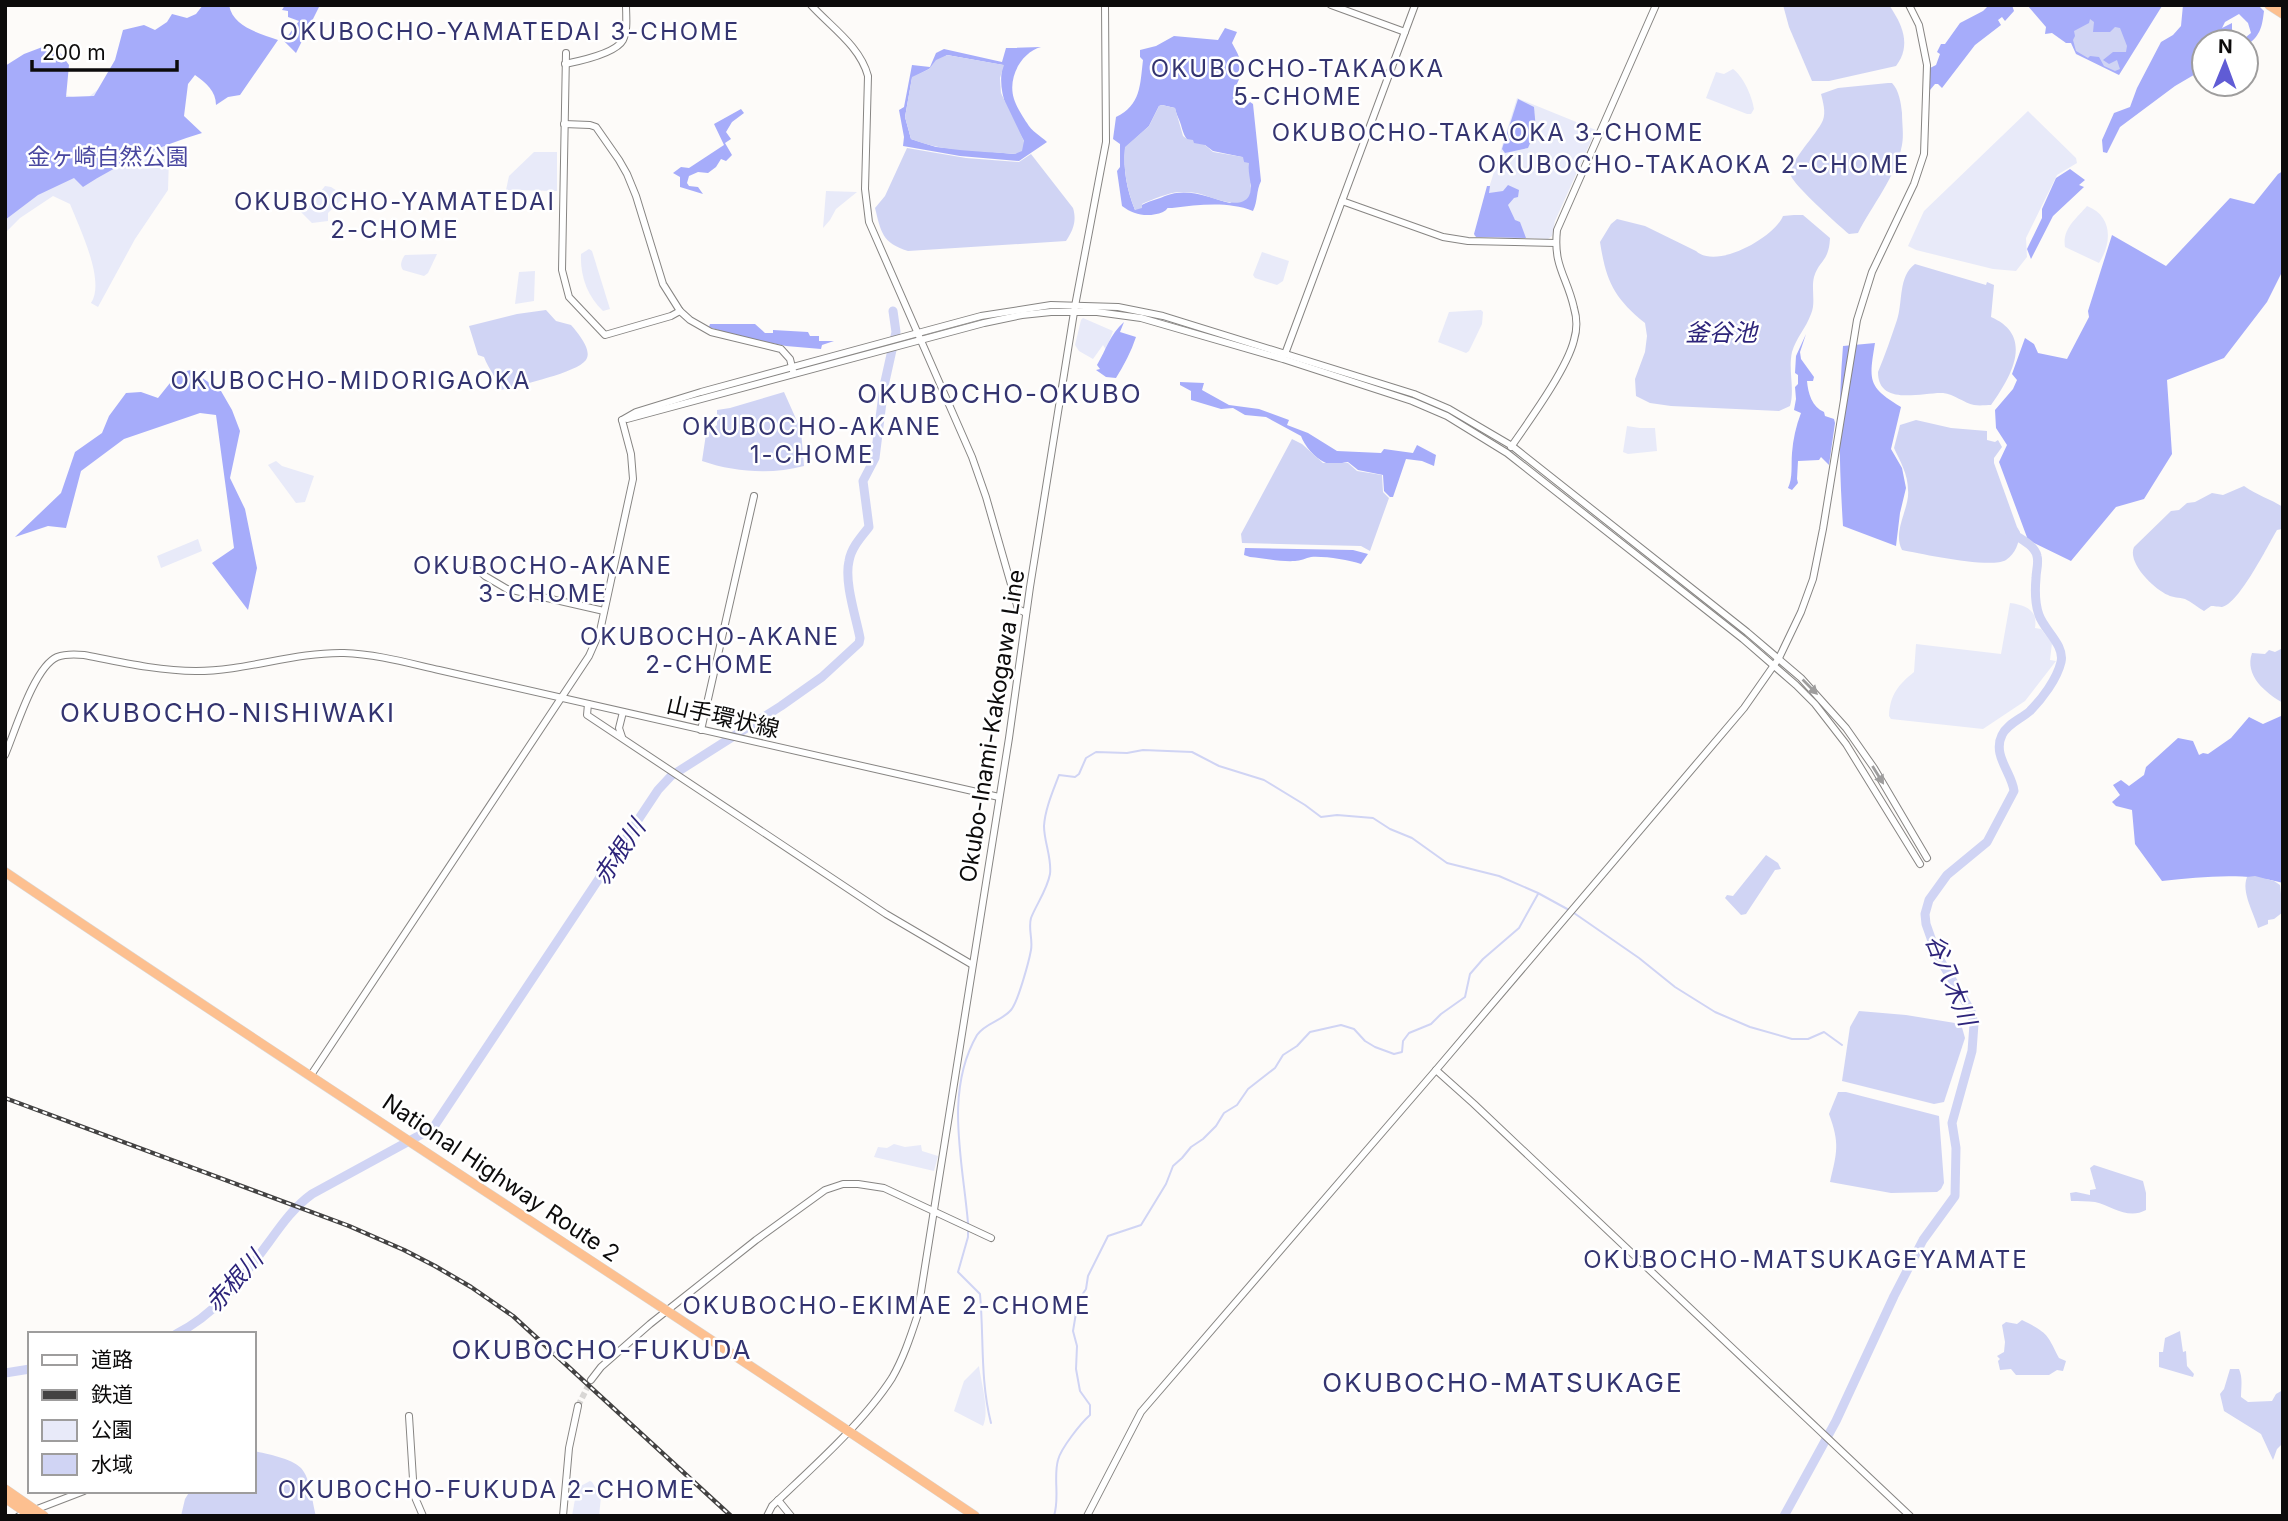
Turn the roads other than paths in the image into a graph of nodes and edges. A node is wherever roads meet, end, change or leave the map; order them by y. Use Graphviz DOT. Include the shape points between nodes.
graph roads {
  1 [pos="626,5"];
  2 [pos="811,5"];
  3 [pos="1105,5"];
  4 [pos="1331,5"];
  5 [pos="1415,5"];
  6 [pos="1656,5"];
  7 [pos="1909,5"];
  8 [pos="2269,5"];
  9 [pos="2283,14"];
  10 [pos="1405,32"];
  11 [pos="566,53"];
  12 [pos="565,64"];
  13 [pos="564,124"];
  14 [pos="1342,201"];
  15 [pos="1556,243"];
  16 [pos="1075,309"];
  17 [pos="680,311"];
  18 [pos="919,336"];
  19 [pos="1284,356"];
  20 [pos="793,371"];
  21 [pos="1510,449"];
  22 [pos="754,496"];
  23 [pos="470,563"];
  24 [pos="604,611"];
  25 [pos="1026,613"];
  26 [pos="1779,658"];
  27 [pos="1774,666"];
  28 [pos="561,697"];
  29 [pos="588,704"];
  30 [pos="623,712"];
  31 [pos="701,730"];
  32 [pos="623,739"];
  33 [pos="5,755"];
  34 [pos="999,797"];
  35 [pos="1927,858"];
  36 [pos="1920,864"];
  37 [pos="5,872"];
  38 [pos="971,964"];
  39 [pos="1436,1070"];
  40 [pos="311,1075"];
  41 [pos="934,1212"];
  42 [pos="991,1238"];
  43 [pos="667,1310"];
  44 [pos="591,1380"];
  45 [pos="578,1406"];
  46 [pos="409,1416"];
  47 [pos="848,1432"];
  48 [pos="5,1489"];
  49 [pos="79,1493"];
  50 [pos="5,1498"];
  51 [pos="778,1500"];
  52 [pos="32,1514"];
  53 [pos="423,1516"];
  54 [pos="563,1516"];
  55 [pos="767,1516"];
  56 [pos="791,1516"];
  57 [pos="975,1516"];
  58 [pos="1087,1516"];
  59 [pos="1910,1516"];
  1 -- 12 [label="street" via="620,44"];
  2 -- 18 [label="street" via="865,64 869,222"];
  3 -- 16 [label="street, Okubo-Inami-Kakogawa Line" via="1106,142"];
  4 -- 10 [label="street"];
  5 -- 10 [label="street"];
  6 -- 15 [label="street" via="1561,219"];
  7 -- 26 [label="street" via="1919,26 1927,65 1924,154 1864,294 1819,552 1801,611"];
  8 -- 9 [label="highway"];
  10 -- 14 [label="street"];
  11 -- 12 [label="street"];
  12 -- 13 [label="street"];
  13 -- 17 [label="street" via="596,127 628,174 663,284"];
  13 -- 17 [label="street" via="562,270 569,297 604,335"];
  14 -- 15 [label="street" via="1443,237"];
  14 -- 19 [label="street"];
  15 -- 21 [label="street" via="1562,277 1574,306 1574,342"];
  16 -- 18 [label="street" via="1021,308"];
  16 -- 19 [label="street" via="1142,311"];
  16 -- 25 [label="street, Okubo-Inami-Kakogawa Line"];
  17 -- 20 [label="street" via="711,332 781,349"];
  18 -- 20 [label="street"];
  18 -- 25 [label="street" via="980,476 1018,610"];
  19 -- 21 [label="street" via="1414,394 1458,414"];
  20 -- 24 [label="street" via="622,419 633,479"];
  21 -- 26 [label="street"];
  21 -- 27 [label="street"];
  22 -- 31 [label="street"];
  23 -- 24 [label="street" via="507,589"];
  24 -- 28 [label="street" via="589,656"];
  25 -- 34 [label="street, Okubo-Inami-Kakogawa Line"];
  26 -- 27 [label="street"];
  26 -- 35 [label="street, one-way" via="1846,728"];
  27 -- 36 [label="street" via="1840,735"];
  27 -- 39 [label="street" via="1744,708"];
  28 -- 29 [label="street, 山手環状線"];
  28 -- 33 [label="street, 山手環状線" via="369,654 315,655 196,671 73,654 45,665"];
  28 -- 40 [label="street"];
  29 -- 30 [label="street, 山手環状線"];
  29 -- 32 [label="street" via="587,715"];
  30 -- 31 [label="street, 山手環状線"];
  30 -- 32 [label="street" via="619,728"];
  31 -- 34 [label="street, 山手環状線"];
  32 -- 38 [label="street" via="886,915"];
  34 -- 38 [label="street, Okubo-Inami-Kakogawa Line"];
  37 -- 40 [label="highway, National Highway Route 2"];
  38 -- 41 [label="street, Okubo-Inami-Kakogawa Line"];
  39 -- 58 [label="street" via="1141,1412"];
  39 -- 59 [label="street"];
  40 -- 43 [label="highway, National Highway Route 2"];
  41 -- 42 [label="street"];
  41 -- 43 [label="street" via="884,1188 843,1184 825,1191 756,1240"];
  41 -- 47 [label="street, Okubo-Inami-Kakogawa Line" via="917,1317 907,1348 892,1377"];
  43 -- 44 [label="street"];
  43 -- 47 [label="highway, National Highway Route 2"];
  45 -- 54 [label="street"];
  46 -- 53 [label="street" via="414,1495"];
  47 -- 51 [label="street, Okubo-Inami-Kakogawa Line"];
  47 -- 57 [label="highway, National Highway Route 2"];
  48 -- 52 [label="highway"];
  49 -- 52 [label="street"];
  50 -- 52 [label="highway"];
  51 -- 55 [label="street, Okubo-Inami-Kakogawa Line"];
  51 -- 56 [label="street"];
}
